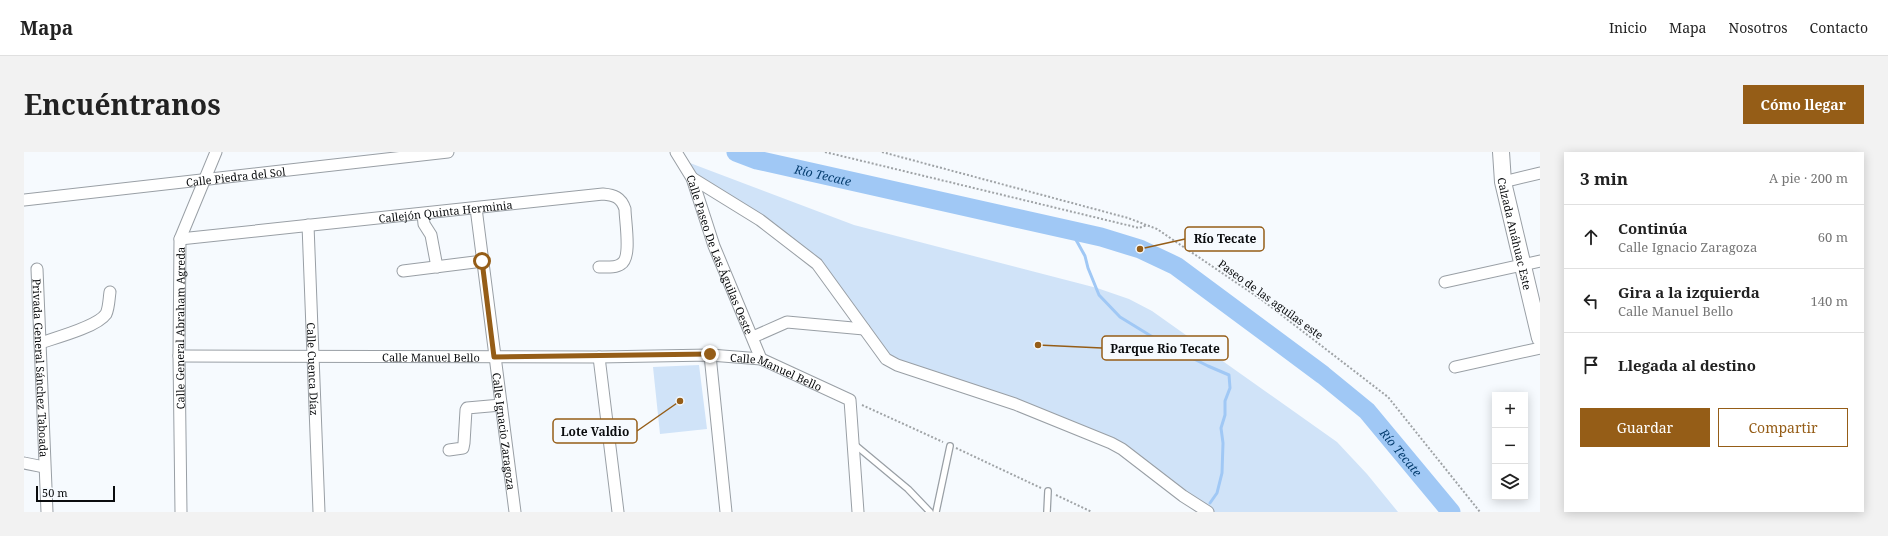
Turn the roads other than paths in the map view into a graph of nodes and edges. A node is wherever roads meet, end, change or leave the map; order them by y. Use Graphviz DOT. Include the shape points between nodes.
graph roads {
  1 [pos="216,152"];
  2 [pos="448,152"];
  3 [pos="676,152"];
  4 [pos="1501,152"];
  5 [pos="1540,173"];
  6 [pos="206,178"];
  7 [pos="692,178"];
  8 [pos="1503,182"];
  9 [pos="24,200"];
  10 [pos="476,208"];
  11 [pos="422,214"];
  12 [pos="308,225"];
  13 [pos="180,239"];
  14 [pos="482,261"];
  15 [pos="1540,261"];
  16 [pos="1523,265"];
  17 [pos="437,267"];
  18 [pos="599,267"];
  19 [pos="37,269"];
  20 [pos="403,271"];
  21 [pos="1445,282"];
  22 [pos="110,292"];
  23 [pos="864,330"];
  24 [pos="753,337"];
  25 [pos="1540,338"];
  26 [pos="40,343"];
  27 [pos="1540,348"];
  28 [pos="710,354"];
  29 [pos="179,356"];
  30 [pos="314,357"];
  31 [pos="494,357"];
  32 [pos="599,357"];
  33 [pos="761,359"];
  34 [pos="1455,367"];
  35 [pos="501,405"];
  36 [pos="852,442"];
  37 [pos="950,446"];
  38 [pos="449,450"];
  39 [pos="24,463"];
  40 [pos="44,467"];
  41 [pos="1048,491"];
  42 [pos="47,512"];
  43 [pos="181,512"];
  44 [pos="319,512"];
  45 [pos="515,512"];
  46 [pos="618,512"];
  47 [pos="726,512"];
  48 [pos="858,512"];
  49 [pos="930,512"];
  50 [pos="936,512"];
  51 [pos="1046,512"];
  52 [pos="1208,512"];
  1 -- 6 [label="street, Calle General Abraham Agreda"];
  2 -- 6 [label="street, Calle Piedra del Sol"];
  3 -- 7 [label="street, Calle Paseo De Las Águilas Oeste"];
  4 -- 8 [label="main road, Calzada Anáhuac Este"];
  5 -- 8 [label="street"];
  6 -- 9 [label="street, Calle Piedra del Sol"];
  6 -- 13 [label="street, Calle General Abraham Agreda"];
  7 -- 23 [label="street" via="760,220 817,264"];
  7 -- 24 [label="street, Calle Paseo De Las Águilas Oeste" via="714,246"];
  8 -- 16 [label="main road, Calzada Anáhuac Este"];
  10 -- 11 [label="street, Callejón Quinta Herminia"];
  10 -- 14 [label="street, Calle Ignacio Zaragoza"];
  10 -- 18 [label="street, Callejón Quinta Herminia" via="612,195 623,202 627,255 623,264"];
  11 -- 12 [label="street, Callejón Quinta Herminia"];
  11 -- 17 [label="street" via="424,224 432,235"];
  12 -- 13 [label="street, Callejón Quinta Herminia"];
  12 -- 30 [label="street, Calle Cuenca Díaz"];
  13 -- 29 [label="street, Calle General Abraham Agreda"];
  14 -- 17 [label="street"];
  14 -- 31 [label="street, Calle Ignacio Zaragoza"];
  15 -- 16 [label="street"];
  16 -- 21 [label="street"];
  16 -- 25 [label="main road, Calzada Anáhuac Este"];
  17 -- 20 [label="street"];
  19 -- 26 [label="street, Privada General Sánchez Taboada"];
  22 -- 26 [label="street" via="107,312 102,318 67,335"];
  23 -- 24 [label="street" via="787,322"];
  23 -- 52 [label="street" via="886,359 897,365 1015,404 1111,443"];
  24 -- 33 [label="street, Calle Paseo De Las Águilas Oeste"];
  26 -- 40 [label="street, Privada General Sánchez Taboada"];
  27 -- 34 [label="street"];
  28 -- 32 [label="street, Calle Manuel Bello"];
  28 -- 33 [label="street, Calle Manuel Bello"];
  28 -- 47 [label="street"];
  29 -- 30 [label="street, Calle Manuel Bello"];
  29 -- 43 [label="street, Calle General Abraham Agreda"];
  30 -- 31 [label="street, Calle Manuel Bello"];
  30 -- 44 [label="street, Calle Cuenca Díaz"];
  31 -- 32 [label="street, Calle Manuel Bello"];
  31 -- 35 [label="street, Calle Ignacio Zaragoza"];
  32 -- 46 [label="street"];
  33 -- 36 [label="street, Calle Manuel Bello" via="850,400"];
  35 -- 38 [label="street" via="467,408 463,448"];
  35 -- 45 [label="street, Calle Ignacio Zaragoza"];
  36 -- 48 [label="street"];
  36 -- 49 [label="lane" via="908,489"];
  37 -- 50 [label="lane"];
  39 -- 40 [label="street"];
  40 -- 42 [label="street, Privada General Sánchez Taboada"];
  41 -- 51 [label="lane"];
}
